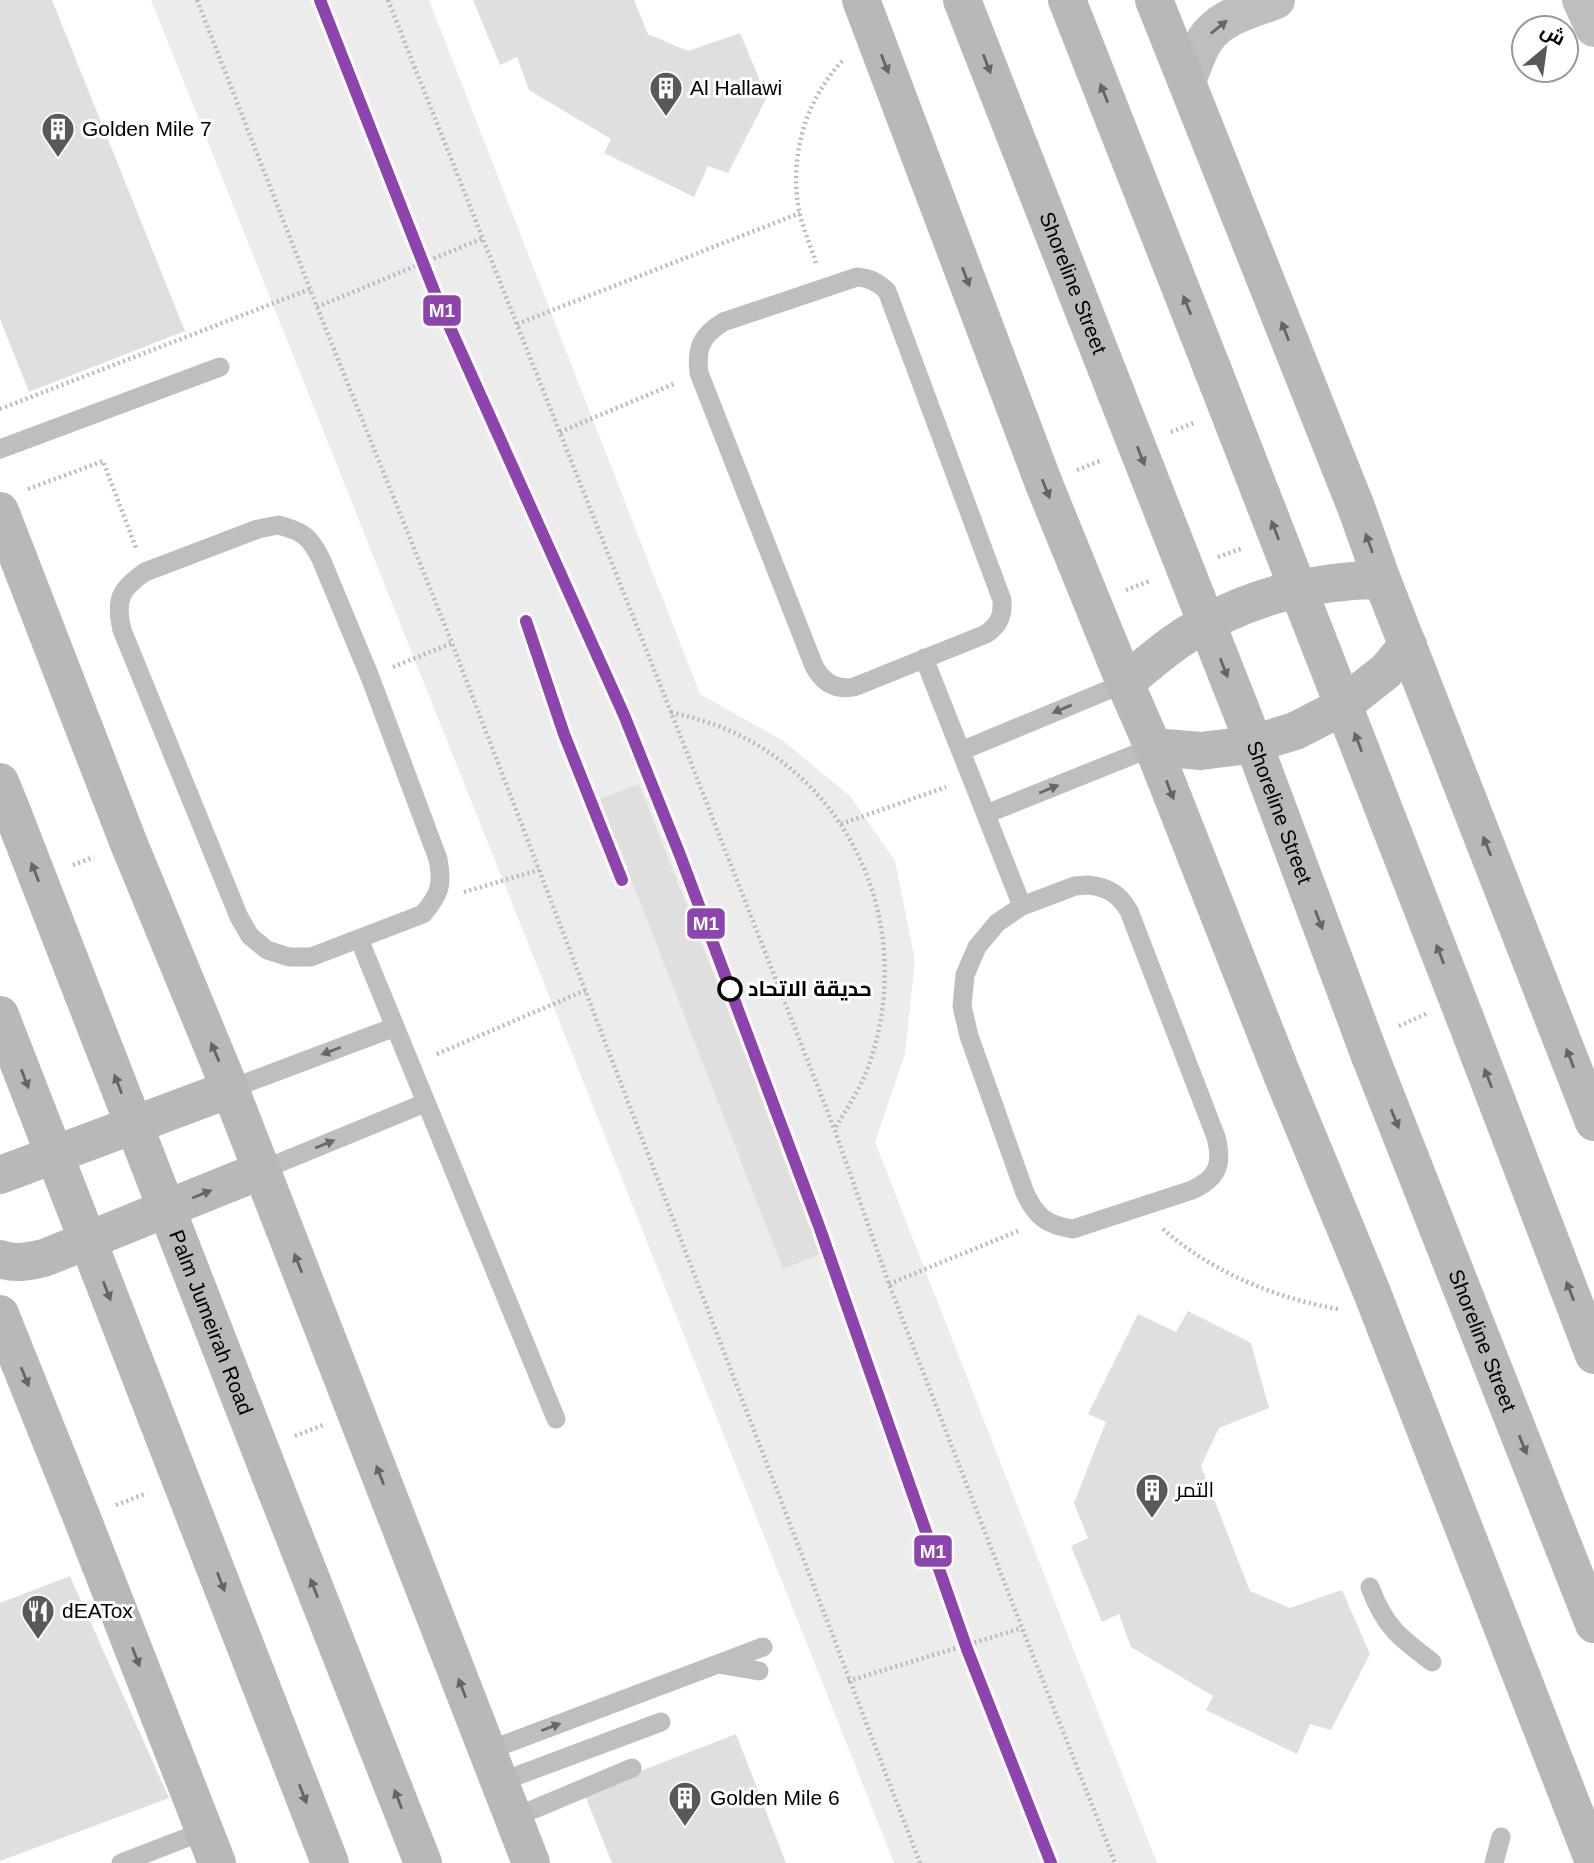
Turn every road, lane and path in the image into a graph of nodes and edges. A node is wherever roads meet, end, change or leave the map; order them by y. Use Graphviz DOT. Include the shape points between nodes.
graph roads {
  1 [pos="197,0"];
  2 [pos="388,0"];
  3 [pos="962,0"];
  4 [pos="1067,0"];
  5 [pos="1154,0"];
  6 [pos="1276,0"];
  7 [pos="1581,0"];
  8 [pos="868,17"];
  9 [pos="1594,29"];
  10 [pos="1187,81"];
  11 [pos="800,213"];
  12 [pos="483,238"];
  13 [pos="824,287"];
  14 [pos="310,289"];
  15 [pos="317,307"];
  16 [pos="517,324"];
  17 [pos="220,367"];
  18 [pos="699,373"];
  19 [pos="0,409"];
  20 [pos="560,432"];
  21 [pos="0,449"];
  22 [pos="13,500"];
  23 [pos="1255,544"];
  24 [pos="1217,557"];
  25 [pos="145,572"];
  26 [pos="1155,580"];
  27 [pos="1382,580"];
  28 [pos="1092,602"];
  29 [pos="452,643"];
  30 [pos="1408,645"];
  31 [pos="924,658"];
  32 [pos="370,677"];
  33 [pos="1125,683"];
  34 [pos="671,712"];
  35 [pos="1153,747"];
  36 [pos="961,751"];
  37 [pos="972,778"];
  38 [pos="5,796"];
  39 [pos="986,814"];
  40 [pos="841,824"];
  41 [pos="539,870"];
  42 [pos="436,899"];
  43 [pos="1023,906"];
  44 [pos="359,939"];
  45 [pos="586,990"];
  46 [pos="1449,1014"];
  47 [pos="0,1015"];
  48 [pos="395,1027"];
  49 [pos="1396,1027"];
  50 [pos="410,1065"];
  51 [pos="230,1089"];
  52 [pos="425,1103"];
  53 [pos="1593,1118"];
  54 [pos="834,1128"];
  55 [pos="262,1170"];
  56 [pos="0,1175"];
  57 [pos="1139,1207"];
  58 [pos="1044,1220"];
  59 [pos="0,1259"];
  60 [pos="889,1284"];
  61 [pos="1344,1310"];
  62 [pos="0,1314"];
  63 [pos="1594,1355"];
  64 [pos="356,1412"];
  65 [pos="556,1419"];
  66 [pos="291,1438"];
  67 [pos="147,1493"];
  68 [pos="82,1518"];
  69 [pos="1370,1587"];
  70 [pos="1594,1624"];
  71 [pos="1022,1628"];
  72 [pos="762,1647"];
  73 [pos="1432,1661"];
  74 [pos="717,1664"];
  75 [pos="759,1671"];
  76 [pos="848,1681"];
  77 [pos="661,1721"];
  78 [pos="493,1767"];
  79 [pos="632,1768"];
  80 [pos="513,1818"];
  81 [pos="1500,1837"];
  82 [pos="211,1847"];
  83 [pos="1594,1862"];
  84 [pos="121,1863"];
  85 [pos="330,1863"];
  86 [pos="423,1863"];
  87 [pos="531,1863"];
  88 [pos="919,1863"];
  89 [pos="1115,1863"];
  90 [pos="1494,1863"];
  1 -- 14 [label="path"];
  2 -- 12 [label="path"];
  3 -- 70 [label="street, Shoreline Street, one-way, bridge"];
  46 -- 4 [label="street, one-way, bridge" via="1212,368"];
  5 -- 10 [label="street"];
  10 -- 6 [label="street, one-way" via="1210,33 1231,18"];
  7 -- 9 [label="street"];
  8 -- 11 [label="path" via="851,51 815,98 804,125 797,154"];
  8 -- 28 [label="street, one-way"];
  27 -- 10 [label="street, one-way"];
  11 -- 13 [label="path"];
  11 -- 16 [label="path"];
  12 -- 15 [label="path"];
  12 -- 16 [label="path"];
  13 -- 18 [label="lane" via="710,330 697,358"];
  13 -- 31 [label="lane" via="857,276 887,291 1002,600 1001,620 995,628"];
  14 -- 15 [label="path"];
  14 -- 19 [label="path"];
  15 -- 29 [label="path"];
  16 -- 20 [label="path"];
  17 -- 21 [label="lane"];
  18 -- 20 [label="path"];
  18 -- 31 [label="lane" via="819,675 835,687 855,687"];
  20 -- 34 [label="path"];
  22 -- 25 [label="path" via="103,461"];
  51 -- 22 [label="street, one-way" via="129,844"];
  23 -- 24 [label="path"];
  25 -- 32 [label="lane" via="258,529 278,525 297,529 312,542"];
  25 -- 44 [label="lane" via="121,596 122,630 250,936 267,950 289,957 311,957"];
  26 -- 28 [label="path"];
  27 -- 30 [label="street"];
  27 -- 33 [label="street" via="1349,580 1262,598 1189,633"];
  28 -- 33 [label="street"];
  29 -- 32 [label="path"];
  29 -- 41 [label="path"];
  30 -- 35 [label="street" via="1386,671 1338,709 1295,731 1249,745 1201,751"];
  53 -- 30 [label="street, one-way"];
  31 -- 36 [label="lane"];
  32 -- 42 [label="lane" via="438,859 442,880"];
  33 -- 35 [label="street"];
  33 -- 36 [label="lane, one-way"];
  34 -- 40 [label="path" via="737,734 767,751 803,780"];
  34 -- 54 [label="path"];
  39 -- 35 [label="lane, one-way"];
  35 -- 83 [label="street, one-way"];
  36 -- 37 [label="lane"];
  37 -- 39 [label="lane"];
  37 -- 40 [label="path"];
  86 -- 38 [label="street, Palm Jumeirah Road, one-way, bridge"];
  39 -- 43 [label="lane"];
  40 -- 54 [label="path" via="873,888 886,959 885,995 869,1065"];
  41 -- 42 [label="path"];
  41 -- 45 [label="path"];
  42 -- 44 [label="lane" via="423,914"];
  43 -- 57 [label="lane" via="1088,885 1113,891 1129,911 1220,1153 1217,1169 1207,1183"];
  43 -- 58 [label="lane" via="996,923 977,947 965,975 962,1006 1025,1194"];
  44 -- 48 [label="lane"];
  45 -- 50 [label="path"];
  45 -- 76 [label="path"];
  46 -- 49 [label="path"];
  63 -- 46 [label="street, one-way"];
  47 -- 85 [label="street, one-way, bridge"];
  48 -- 50 [label="lane"];
  48 -- 51 [label="lane, one-way"];
  50 -- 52 [label="lane"];
  51 -- 55 [label="street"];
  51 -- 56 [label="street"];
  55 -- 52 [label="lane, one-way"];
  52 -- 65 [label="lane"];
  54 -- 60 [label="path"];
  59 -- 55 [label="street, one-way" via="26,1262 44,1258"];
  64 -- 55 [label="street, one-way"];
  57 -- 58 [label="lane" via="1073,1230"];
  57 -- 61 [label="path" via="1203,1259 1240,1279 1317,1306"];
  58 -- 60 [label="path"];
  60 -- 71 [label="path"];
  62 -- 68 [label="street, one-way"];
  64 -- 66 [label="path"];
  78 -- 64 [label="street, one-way"];
  67 -- 68 [label="path"];
  68 -- 82 [label="street, one-way"];
  69 -- 73 [label="lane" via="1394,1632"];
  71 -- 76 [label="path"];
  71 -- 89 [label="path"];
  72 -- 74 [label="lane"];
  74 -- 75 [label="lane"];
  78 -- 74 [label="lane, one-way"];
  76 -- 88 [label="path"];
  77 -- 78 [label="lane"];
  78 -- 80 [label="street"];
  79 -- 80 [label="lane"];
  80 -- 87 [label="street"];
  81 -- 90 [label="lane"];
  82 -- 84 [label="lane"];
}
